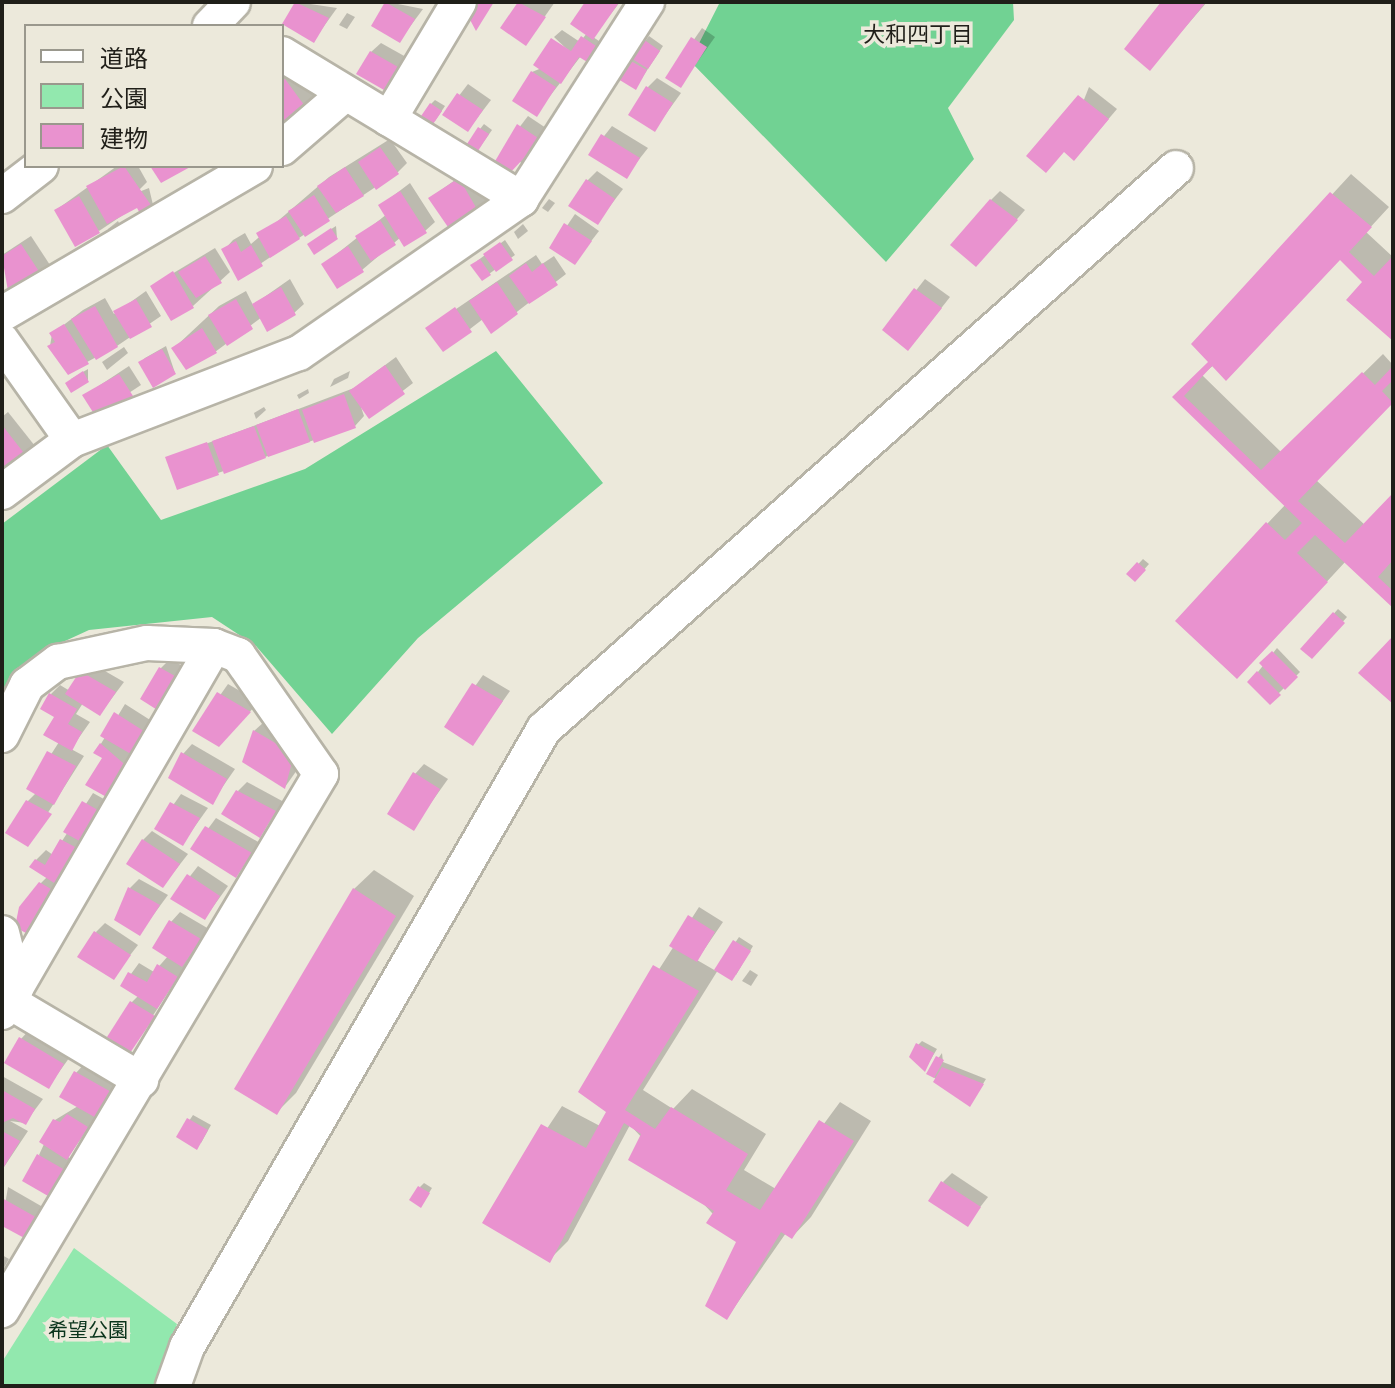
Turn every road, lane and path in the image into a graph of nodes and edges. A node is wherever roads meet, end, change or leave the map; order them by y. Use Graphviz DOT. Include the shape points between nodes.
graph roads {
  1 [pos="459,2"];
  2 [pos="647,2"];
  3 [pos="284,55"];
  4 [pos="346,93"];
  5 [pos="389,119"];
  6 [pos="284,146"];
  7 [pos="38,168"];
  8 [pos="252,168"];
  9 [pos="1176,168"];
  10 [pos="2,196"];
  11 [pos="521,199"];
  12 [pos="2,314"];
  13 [pos="2,341"];
  14 [pos="72,440"];
  15 [pos="2,492"];
  16 [pos="214,646"];
  17 [pos="2,735"];
  18 [pos="2,933"];
  19 [pos="9,1000"];
  20 [pos="141,1080"];
  21 [pos="2,1310"];
  22 [pos="173,1386"];
  1 -- 5 [label="street"];
  2 -- 11 [label="street"];
  3 -- 4 [label="street"];
  4 -- 5 [label="street"];
  4 -- 6 [label="street"];
  5 -- 11 [label="street"];
  7 -- 10 [label="street"];
  8 -- 12 [label="street"];
  9 -- 22 [label="street" via="544,729 187,1347"];
  11 -- 14 [label="street" via="299,353"];
  13 -- 14 [label="street"];
  14 -- 15 [label="street"];
  16 -- 17 [label="street" via="147,643 58,662 27,685"];
  16 -- 19 [label="street"];
  16 -- 20 [label="street" via="238,655 321,774"];
  18 -- 19 [label="street"];
  19 -- 20 [label="street"];
  20 -- 21 [label="street"];
}
